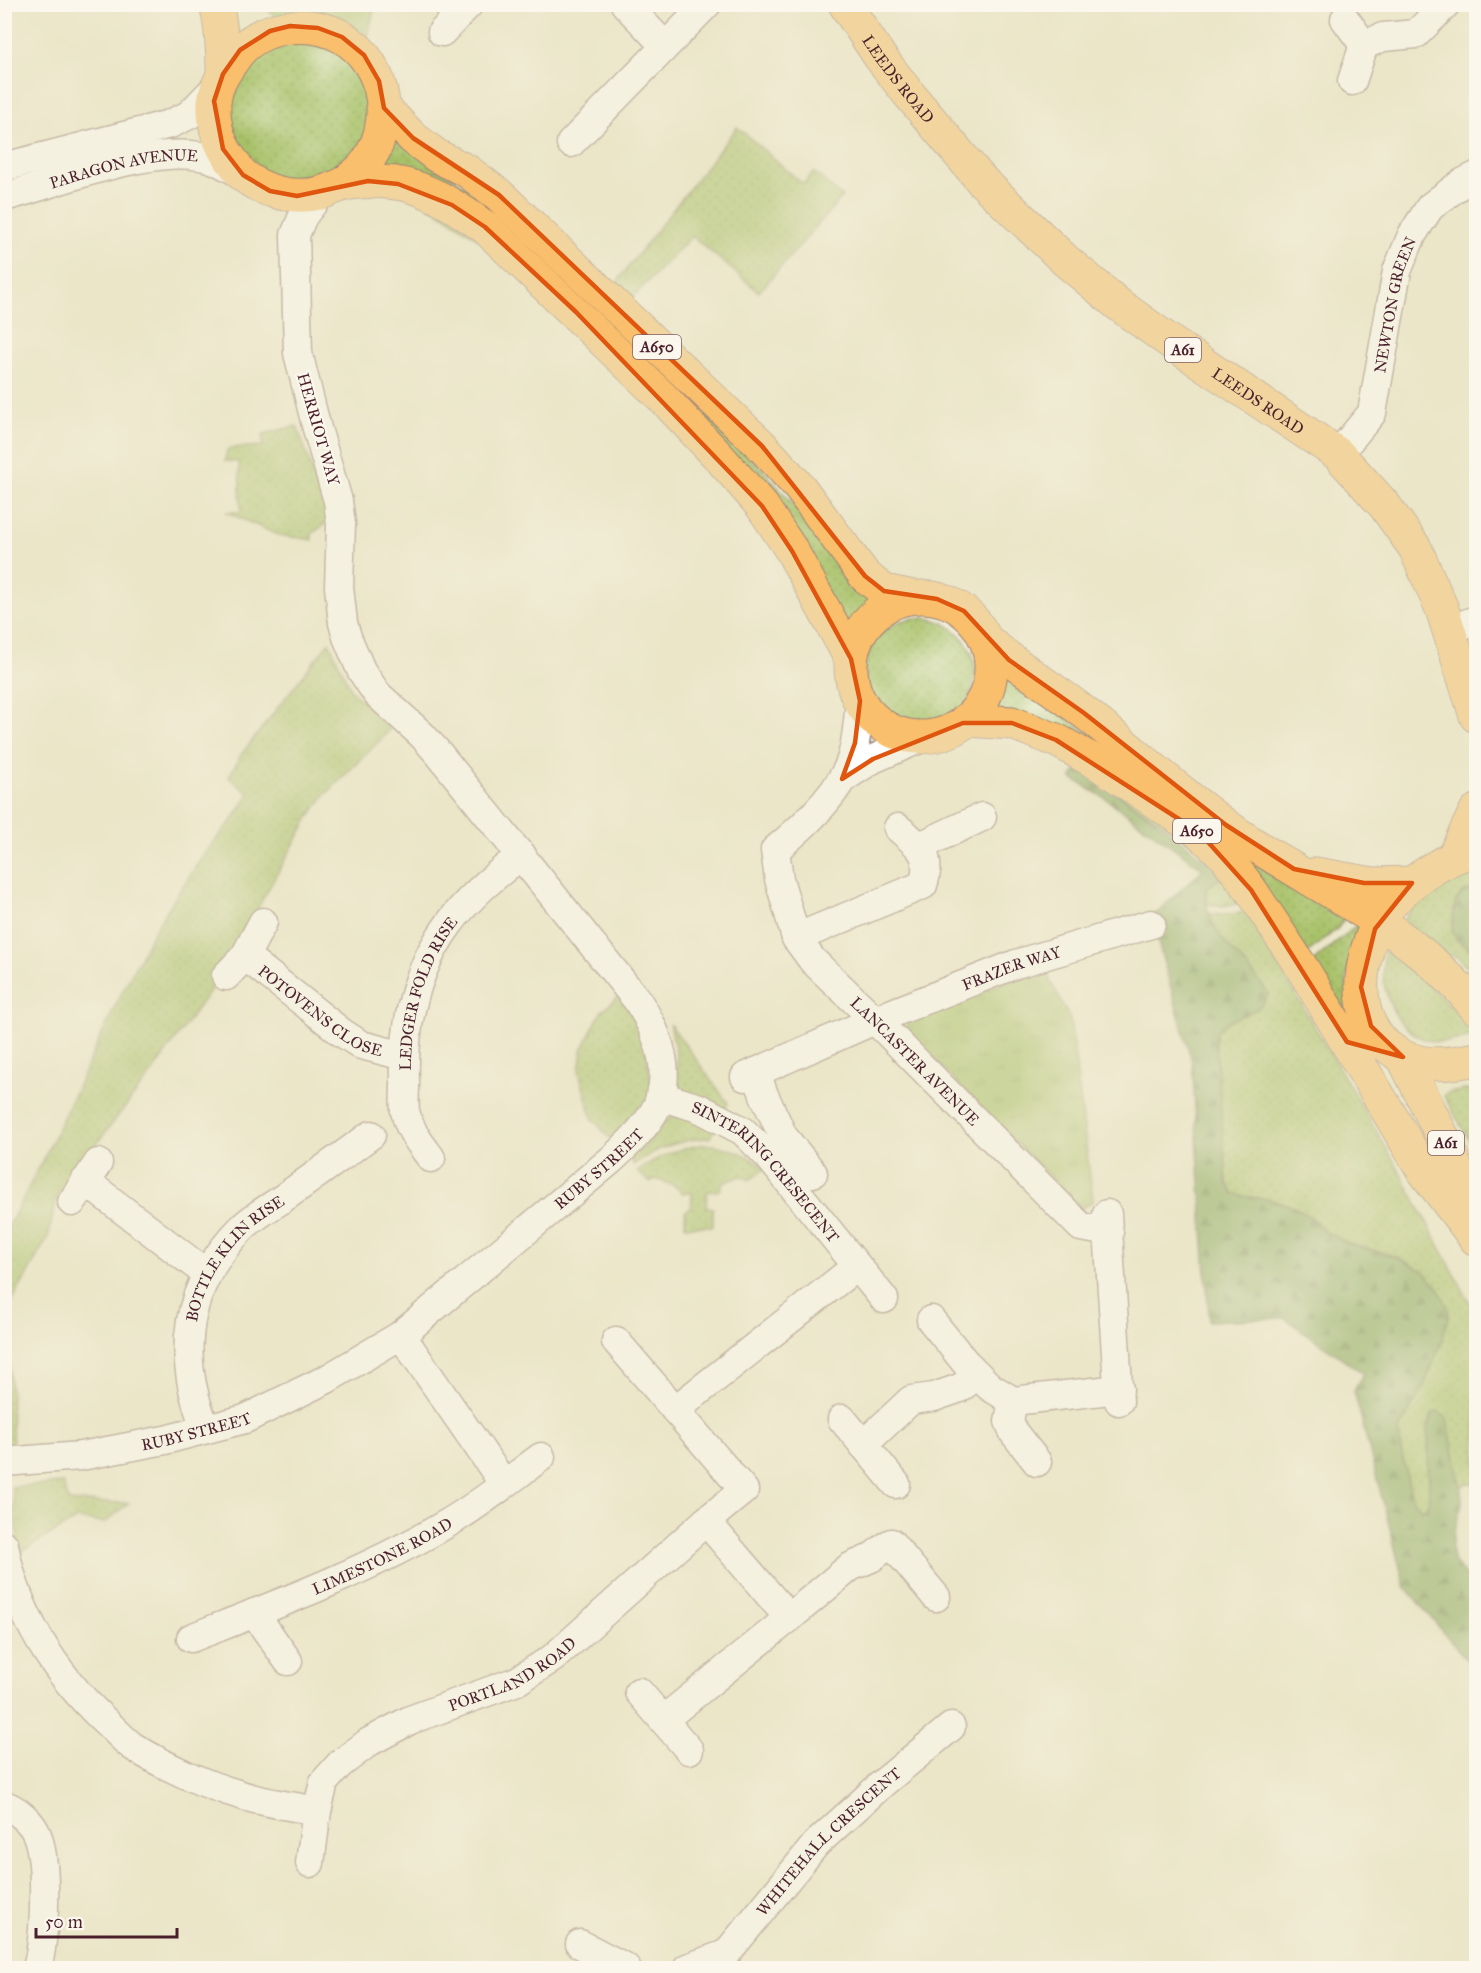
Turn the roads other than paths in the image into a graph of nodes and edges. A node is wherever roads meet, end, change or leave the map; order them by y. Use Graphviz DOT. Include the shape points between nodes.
graph roads {
  1 [pos="216,4"];
  2 [pos="261,4"];
  3 [pos="625,4"];
  4 [pos="707,4"];
  5 [pos="845,4"];
  6 [pos="1446,4"];
  7 [pos="468,5"];
  8 [pos="1345,19"];
  9 [pos="290,26"];
  10 [pos="442,32"];
  11 [pos="1364,45"];
  12 [pos="665,46"];
  13 [pos="220,79"];
  14 [pos="1352,81"];
  15 [pos="384,108"];
  16 [pos="571,143"];
  17 [pos="4,167"];
  18 [pos="1476,176"];
  19 [pos="257,183"];
  20 [pos="331,189"];
  21 [pos="4,197"];
  22 [pos="295,236"];
  23 [pos="1338,454"];
  24 [pos="913,597"];
  25 [pos="344,623"];
  26 [pos="1463,625"];
  27 [pos="986,640"];
  28 [pos="851,659"];
  29 [pos="860,701"];
  30 [pos="1476,716"];
  31 [pos="966,720"];
  32 [pos="924,737"];
  33 [pos="842,779"];
  34 [pos="1476,811"];
  35 [pos="982,817"];
  36 [pos="898,828"];
  37 [pos="920,846"];
  38 [pos="1465,853"];
  39 [pos="522,855"];
  40 [pos="1294,869"];
  41 [pos="1412,883"];
  42 [pos="263,922"];
  43 [pos="1379,922"];
  44 [pos="1151,924"];
  45 [pos="796,938"];
  46 [pos="1476,1008"];
  47 [pos="875,1020"];
  48 [pos="1347,1042"];
  49 [pos="404,1056"];
  50 [pos="1403,1057"];
  51 [pos="1476,1059"];
  52 [pos="660,1096"];
  53 [pos="371,1135"];
  54 [pos="431,1158"];
  55 [pos="813,1173"];
  56 [pos="85,1182"];
  57 [pos="1476,1234"];
  58 [pos="1476,1239"];
  59 [pos="857,1266"];
  60 [pos="207,1274"];
  61 [pos="884,1299"];
  62 [pos="931,1320"];
  63 [pos="401,1335"];
  64 [pos="616,1341"];
  65 [pos="978,1375"];
  66 [pos="1013,1401"];
  67 [pos="675,1410"];
  68 [pos="842,1419"];
  69 [pos="206,1429"];
  70 [pos="863,1445"];
  71 [pos="541,1457"];
  72 [pos="5,1462"];
  73 [pos="1037,1462"];
  74 [pos="4,1470"];
  75 [pos="504,1484"];
  76 [pos="896,1484"];
  77 [pos="706,1521"];
  78 [pos="4,1545"];
  79 [pos="936,1597"];
  80 [pos="254,1613"];
  81 [pos="789,1618"];
  82 [pos="191,1638"];
  83 [pos="288,1660"];
  84 [pos="639,1692"];
  85 [pos="663,1720"];
  86 [pos="951,1727"];
  87 [pos="689,1750"];
  88 [pos="4,1804"];
  89 [pos="317,1811"];
  90 [pos="310,1863"];
  91 [pos="580,1944"];
  92 [pos="723,1961"];
  93 [pos="37,1968"];
  94 [pos="626,1968"];
  95 [pos="687,1968"];
  1 -- 13 [label="main road" via="223,52"];
  2 -- 9 [label="main road"];
  3 -- 12 [label="street"];
  4 -- 12 [label="street"];
  5 -- 23 [label="main road, LEEDS ROAD / A61" via="880,57 982,181 1066,261 1172,343"];
  6 -- 11 [label="street" via="1416,34 1383,37"];
  7 -- 10 [label="street"];
  8 -- 11 [label="street"];
  9 -- 13 [label="main road" via="252,40"];
  9 -- 15 [label="main road" via="318,28 342,37 364,55 379,81"];
  11 -- 14 [label="street"];
  12 -- 16 [label="street"];
  13 -- 17 [label="street, PARAGON AVENUE" via="189,115 170,124"];
  13 -- 19 [label="main road" via="214,101 215,127 223,149"];
  15 -- 20 [label="main road" via="376,147 362,168"];
  15 -- 24 [label="main road, A650" via="413,138 499,195 762,446 800,488 865,576 884,591"];
  18 -- 23 [label="street, NEWTON GREEN" via="1430,207 1412,235 1397,271 1372,413"];
  19 -- 20 [label="main road" via="297,196"];
  19 -- 21 [label="street, PARAGON AVENUE" via="213,159 179,154 125,161"];
  19 -- 22 [label="street, HERRIOT WAY" via="289,219"];
  20 -- 22 [label="street, HERRIOT WAY" via="303,216"];
  20 -- 28 [label="main road, A650" via="368,181 398,184 426,191 485,227 665,400 762,506 792,551"];
  22 -- 25 [label="street, HERRIOT WAY" via="298,353 342,524 339,587"];
  23 -- 26 [label="main road, LEEDS ROAD / A61" via="1385,506 1415,548 1442,609"];
  24 -- 27 [label="main road" via="951,603 975,622"];
  24 -- 28 [label="main road" via="891,604 872,617 855,644"];
  25 -- 39 [label="street, RUBY STREET" via="361,670 377,694 440,754"];
  26 -- 30 [label="main road, LEEDS ROAD / A61"];
  27 -- 31 [label="main road" via="991,678 981,704"];
  27 -- 40 [label="main road, A650" via="1226,825"];
  28 -- 29 [label="main road"];
  29 -- 32 [label="main road" via="879,723 897,733"];
  29 -- 33 [label="street" via="855,743"];
  31 -- 32 [label="main road" via="950,731"];
  31 -- 48 [label="main road, A650" via="1012,723 1056,740 1199,832 1225,856 1251,890"];
  32 -- 33 [label="street" via="873,759"];
  33 -- 45 [label="street, LANCASTER AVENUE" via="808,822 776,850 779,879"];
  34 -- 38 [label="main road, A61"];
  35 -- 37 [label="street"];
  36 -- 37 [label="street"];
  37 -- 45 [label="street" via="927,857 928,872 923,885"];
  38 -- 41 [label="main road, A61"];
  39 -- 49 [label="street, LEDGER FOLD RISE" via="472,898 432,949 410,1013"];
  39 -- 52 [label="street, RUBY STREET" via="651,1020 663,1059"];
  40 -- 41 [label="main road" via="1364,883"];
  40 -- 43 [label="main road, A650"];
  41 -- 43 [label="main road, A61"];
  42 -- 49 [label="street, POTOVENS CLOSE" via="236,966 361,1045"];
  43 -- 46 [label="main road, A650" via="1439,968"];
  43 -- 50 [label="main road, A61" via="1363,969 1362,1000 1376,1033"];
  44 -- 47 [label="street, FRAZER WAY" via="1016,964"];
  45 -- 47 [label="street, LANCASTER AVENUE" via="813,961"];
  47 -- 55 [label="street, FRAZER WAY" via="751,1074 783,1136"];
  47 -- 66 [label="street, LANCASTER AVENUE" via="1081,1227 1108,1222 1119,1395"];
  48 -- 50 [label="main road"];
  48 -- 58 [label="main road, A650" via="1423,1170"];
  49 -- 54 [label="street, LEDGER FOLD RISE" via="405,1111 414,1135"];
  50 -- 51 [label="main road, A61" via="1445,1064"];
  50 -- 57 [label="main road, A61" via="1451,1154"];
  52 -- 59 [label="street, SINTERING CRESECENT" via="699,1108 743,1131"];
  52 -- 63 [label="street, RUBY STREET" via="637,1134 611,1160"];
  53 -- 60 [label="street, BOTTLE KLIN RISE" via="244,1226 222,1249"];
  56 -- 60 [label="street"];
  59 -- 61 [label="street, SINTERING CRESECENT"];
  59 -- 67 [label="street"];
  60 -- 69 [label="street, BOTTLE KLIN RISE" via="195,1302 187,1357 197,1409"];
  62 -- 65 [label="street"];
  63 -- 69 [label="street, RUBY STREET" via="327,1379 245,1419"];
  63 -- 75 [label="street"];
  64 -- 67 [label="street"];
  65 -- 66 [label="street"];
  65 -- 70 [label="street" via="960,1388 911,1400"];
  66 -- 73 [label="street" via="1009,1421"];
  67 -- 77 [label="street, PORTLAND ROAD" via="744,1490"];
  68 -- 70 [label="street"];
  69 -- 72 [label="street, RUBY STREET" via="81,1456"];
  70 -- 76 [label="street"];
  71 -- 75 [label="street, LIMESTONE ROAD"];
  72 -- 74 [label="street"];
  75 -- 80 [label="street, LIMESTONE ROAD" via="449,1522 377,1561"];
  77 -- 81 [label="street"];
  77 -- 89 [label="street, PORTLAND ROAD" via="553,1658 517,1681 410,1720 369,1742 324,1782"];
  78 -- 89 [label="street" via="15,1590 48,1654 91,1708 131,1745 241,1796"];
  79 -- 81 [label="street" via="891,1543 850,1567"];
  80 -- 82 [label="street, LIMESTONE ROAD"];
  80 -- 83 [label="street"];
  81 -- 85 [label="street"];
  84 -- 85 [label="street"];
  85 -- 87 [label="street"];
  86 -- 92 [label="street, WHITEHALL CRESCENT" via="816,1844"];
  88 -- 93 [label="street" via="27,1819 37,1835 43,1860 44,1934"];
  89 -- 90 [label="street, PORTLAND ROAD"];
  91 -- 94 [label="street"];
  92 -- 95 [label="street"];
}
